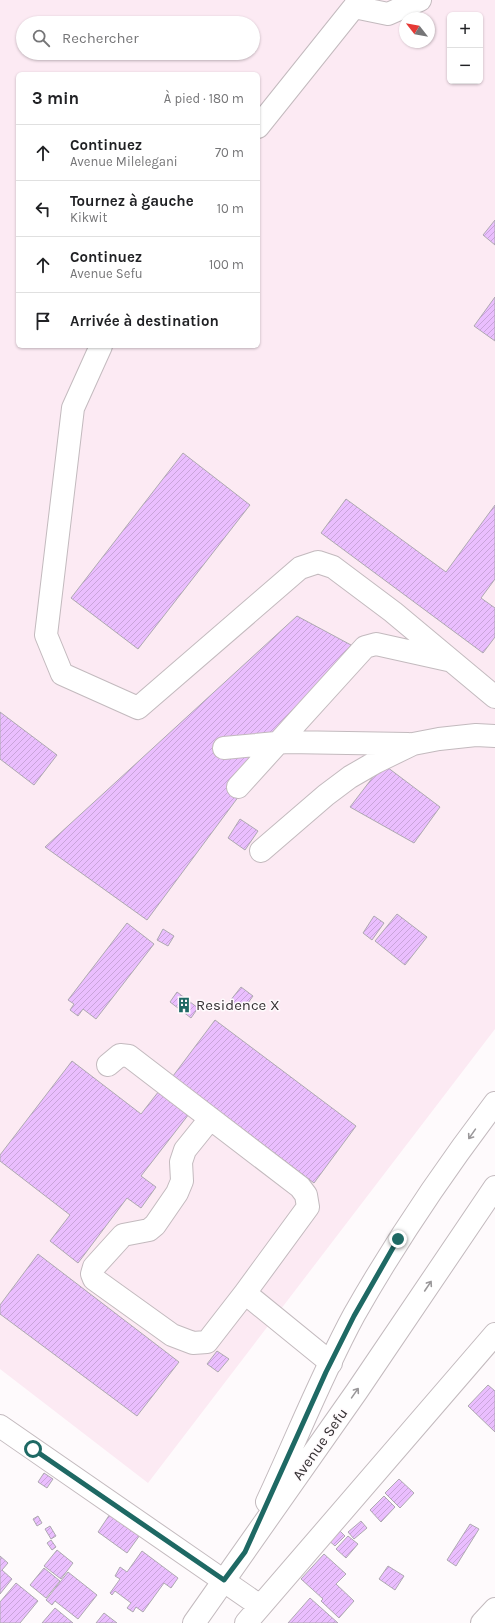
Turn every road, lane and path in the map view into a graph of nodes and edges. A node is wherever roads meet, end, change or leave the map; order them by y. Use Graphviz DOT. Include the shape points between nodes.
graph roads {
  1 [pos="420,0"];
  2 [pos="352,4"];
  3 [pos="260,124"];
  4 [pos="100,348"];
  5 [pos="451,661"];
  6 [pos="495,697"];
  7 [pos="495,736"];
  8 [pos="276,743"];
  9 [pos="413,744"];
  10 [pos="224,748"];
  11 [pos="238,787"];
  12 [pos="261,851"];
  13 [pos="108,1065"];
  14 [pos="495,1103"];
  15 [pos="210,1119"];
  16 [pos="495,1187"];
  17 [pos="245,1293"];
  18 [pos="495,1334"];
  19 [pos="331,1363"];
  20 [pos="0,1426"];
  21 [pos="245,1552"];
  22 [pos="224,1580"];
  23 [pos="260,1606"];
  24 [pos="495,1609"];
  25 [pos="194,1623"];
  26 [pos="246,1623"];
  27 [pos="482,1623"];
  1 -- 2 [label="main road" via="388,14"];
  2 -- 3 [label="main road"];
  4 -- 5 [label="main road" via="73,408 46,635 62,674 138,708 300,568 318,562 333,567 393,612"];
  5 -- 6 [label="main road"];
  5 -- 8 [label="main road" via="376,644 365,647"];
  7 -- 9 [label="main road" via="476,735"];
  8 -- 9 [label="main road"];
  8 -- 10 [label="main road"];
  8 -- 11 [label="main road"];
  9 -- 12 [label="main road" via="350,777"];
  13 -- 15 [label="main road" via="120,1055 129,1056"];
  14 -- 19 [label="main road, Avenue Sefu, one-way" via="398,1239 354,1316"];
  15 -- 17 [label="main road" via="300,1187 306,1195 308,1207"];
  15 -- 17 [label="main road" via="186,1150 181,1162 182,1181 177,1193 155,1225 149,1230 123,1235 94,1267 92,1274 94,1279 172,1335 193,1344 207,1342"];
  21 -- 16 [label="main road, Avenue Sefu, one-way"];
  17 -- 19 [label="main road"];
  18 -- 23 [label="main road"];
  19 -- 21 [label="main road, Avenue Sefu"];
  20 -- 22 [label="main road"];
  21 -- 22 [label="main road"];
  22 -- 23 [label="main road"];
  22 -- 25 [label="main road"];
  23 -- 26 [label="main road"];
  24 -- 27 [label="main road"];
}
